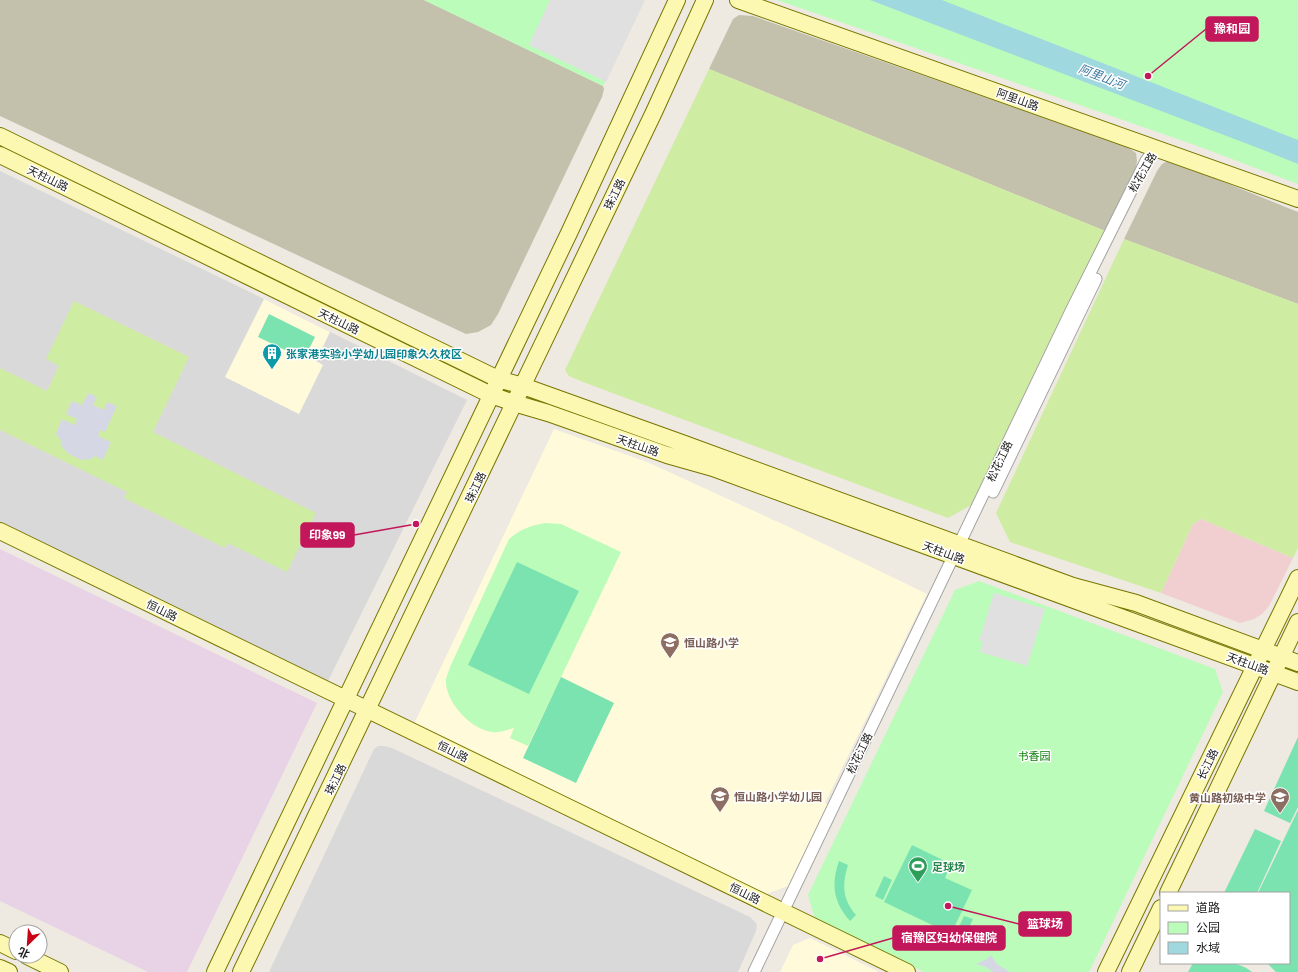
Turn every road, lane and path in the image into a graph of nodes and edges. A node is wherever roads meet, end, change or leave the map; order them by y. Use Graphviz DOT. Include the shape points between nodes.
graph roads {
  1 [pos="677,0"];
  2 [pos="705,0"];
  3 [pos="738,0"];
  4 [pos="0,136"];
  5 [pos="1156,148"];
  6 [pos="0,155"];
  7 [pos="1298,199"];
  8 [pos="498,379"];
  9 [pos="523,386"];
  10 [pos="491,395"];
  11 [pos="514,403"];
  12 [pos="0,531"];
  13 [pos="0,539"];
  14 [pos="960,551"];
  15 [pos="1298,578"];
  16 [pos="401,584"];
  17 [pos="423,594"];
  18 [pos="1298,622"];
  19 [pos="1263,650"];
  20 [pos="1281,657"];
  21 [pos="1298,663"];
  22 [pos="1255,666"];
  23 [pos="1274,673"];
  24 [pos="1298,682"];
  25 [pos="345,702"];
  26 [pos="366,713"];
  27 [pos="1168,892"];
  28 [pos="1160,910"];
  29 [pos="785,916"];
  30 [pos="44,964"];
  31 [pos="0,968"];
  32 [pos="9,972"];
  33 [pos="60,972"];
  34 [pos="215,972"];
  35 [pos="241,972"];
  36 [pos="754,972"];
  37 [pos="762,972"];
  38 [pos="892,972"];
  39 [pos="907,972"];
  40 [pos="1106,972"];
  41 [pos="1130,972"];
  1 -- 8 [label="street"];
  2 -- 9 [label="street, 珠江路"];
  3 -- 5 [label="street, 阿里山路"];
  4 -- 8 [label="street, 天柱山路"];
  5 -- 7 [label="street, 阿里山路"];
  5 -- 14 [label="street, 松花江路" via="1152,166"];
  6 -- 10 [label="street, 天柱山路"];
  8 -- 9 [label="street, 天柱山路"];
  8 -- 10 [label="street"];
  9 -- 11 [label="street, 珠江路"];
  9 -- 14 [label="street, 天柱山路"];
  10 -- 11 [label="street, 天柱山路"];
  10 -- 16 [label="street"];
  11 -- 14 [label="street, 天柱山路"];
  11 -- 17 [label="street, 珠江路"];
  12 -- 25 [label="street, 恒山路"];
  13 -- 25 [label="street, 恒山路"];
  14 -- 19 [label="street, 天柱山路" via="1136,603"];
  14 -- 22 [label="street, 天柱山路"];
  14 -- 29 [label="street, 松花江路"];
  15 -- 19 [label="street, 长江路"];
  16 -- 17 [label="street"];
  16 -- 25 [label="street"];
  17 -- 26 [label="street, 珠江路"];
  18 -- 20 [label="street, 长江路"];
  19 -- 20 [label="street, 天柱山路"];
  19 -- 22 [label="street, 长江路"];
  20 -- 21 [label="street, 天柱山路"];
  20 -- 23 [label="street, 长江路"];
  22 -- 23 [label="street, 天柱山路"];
  22 -- 40 [label="street, 长江路"];
  23 -- 24 [label="street, 天柱山路"];
  23 -- 27 [label="street, 长江路"];
  25 -- 26 [label="street, 恒山路"];
  25 -- 34 [label="street"];
  26 -- 29 [label="street, 恒山路"];
  26 -- 35 [label="street, 珠江路"];
  28 -- 41 [label="street"];
  29 -- 36 [label="street, 松花江路"];
  29 -- 37 [label="street, 松花江路"];
  29 -- 38 [label="street, 恒山路"];
  29 -- 39 [label="street, 恒山路"];
  30 -- 33 [label="street"];
  31 -- 32 [label="street"];
}
